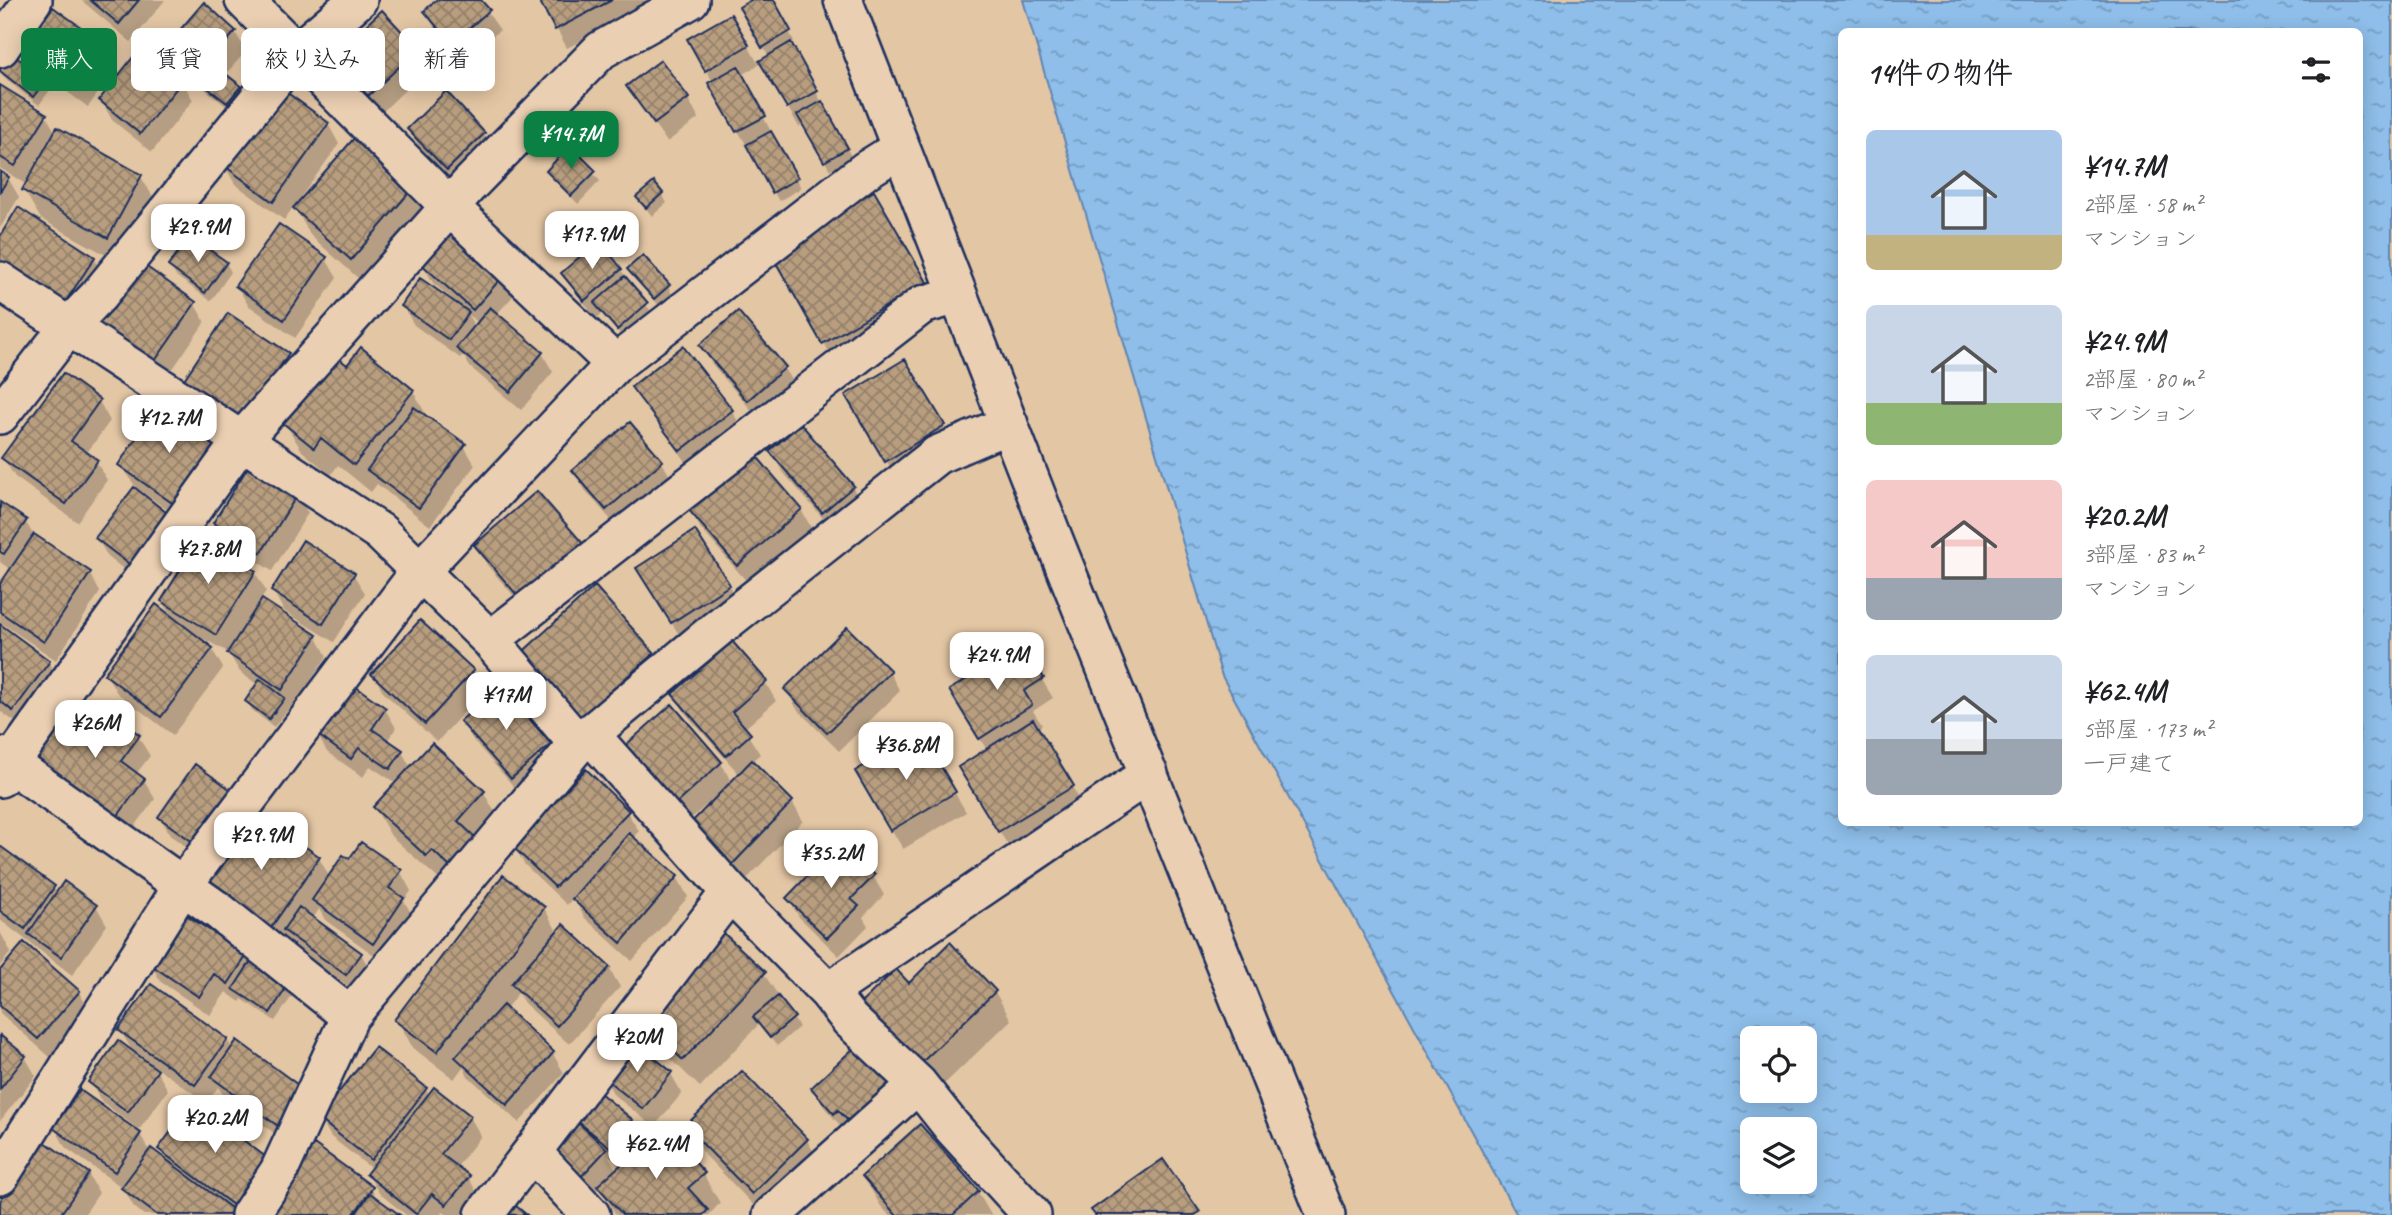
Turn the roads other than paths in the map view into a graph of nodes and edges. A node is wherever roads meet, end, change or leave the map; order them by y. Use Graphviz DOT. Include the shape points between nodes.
graph roads {
  1 [pos="33,0"];
  2 [pos="244,0"];
  3 [pos="358,0"];
  4 [pos="690,0"];
  5 [pos="843,0"];
  6 [pos="273,28"];
  7 [pos="325,28"];
  8 [pos="0,48"];
  9 [pos="265,91"];
  10 [pos="335,91"];
  11 [pos="901,148"];
  12 [pos="450,207"];
  13 [pos="0,281"];
  14 [pos="958,295"];
  15 [pos="69,326"];
  16 [pos="615,363"];
  17 [pos="0,415"];
  18 [pos="1009,424"];
  19 [pos="242,440"];
  20 [pos="420,572"];
  21 [pos="490,640"];
  22 [pos="584,738"];
  23 [pos="4,766"];
  24 [pos="1149,774"];
  25 [pos="183,885"];
  26 [pos="730,892"];
  27 [pos="828,992"];
  28 [pos="350,1016"];
  29 [pos="918,1084"];
  30 [pos="533,1153"];
  31 [pos="0,1176"];
  32 [pos="1016,1210"];
  33 [pos="250,1215"];
  34 [pos="484,1215"];
  35 [pos="591,1215"];
  36 [pos="772,1215"];
  37 [pos="1326,1215"];
  1 -- 8 [label="street"];
  2 -- 6 [label="street"];
  3 -- 7 [label="street"];
  4 -- 12 [label="street" via="601,50"];
  5 -- 11 [label="street"];
  9 -- 15 [label="street"];
  10 -- 12 [label="street"];
  11 -- 14 [label="street"];
  11 -- 16 [label="street"];
  12 -- 16 [label="street"];
  12 -- 19 [label="street"];
  13 -- 15 [label="street"];
  14 -- 18 [label="street"];
  14 -- 21 [label="street" via="922,306"];
  15 -- 17 [label="street"];
  15 -- 19 [label="street"];
  16 -- 20 [label="street"];
  18 -- 22 [label="street" via="937,455"];
  18 -- 24 [label="street"];
  19 -- 20 [label="street" via="380,532"];
  19 -- 23 [label="street"];
  20 -- 21 [label="street"];
  20 -- 25 [label="street"];
  21 -- 22 [label="street"];
  22 -- 26 [label="street"];
  22 -- 28 [label="street"];
  23 -- 25 [label="street"];
  24 -- 27 [label="street"];
  24 -- 37 [label="street"];
  25 -- 28 [label="street"];
  25 -- 31 [label="street"];
  26 -- 27 [label="street"];
  26 -- 30 [label="street"];
  27 -- 29 [label="street" via="850,1020"];
  28 -- 33 [label="street" via="279,1171"];
  29 -- 32 [label="street"];
  29 -- 36 [label="street"];
  30 -- 34 [label="street"];
  30 -- 35 [label="street"];
}
